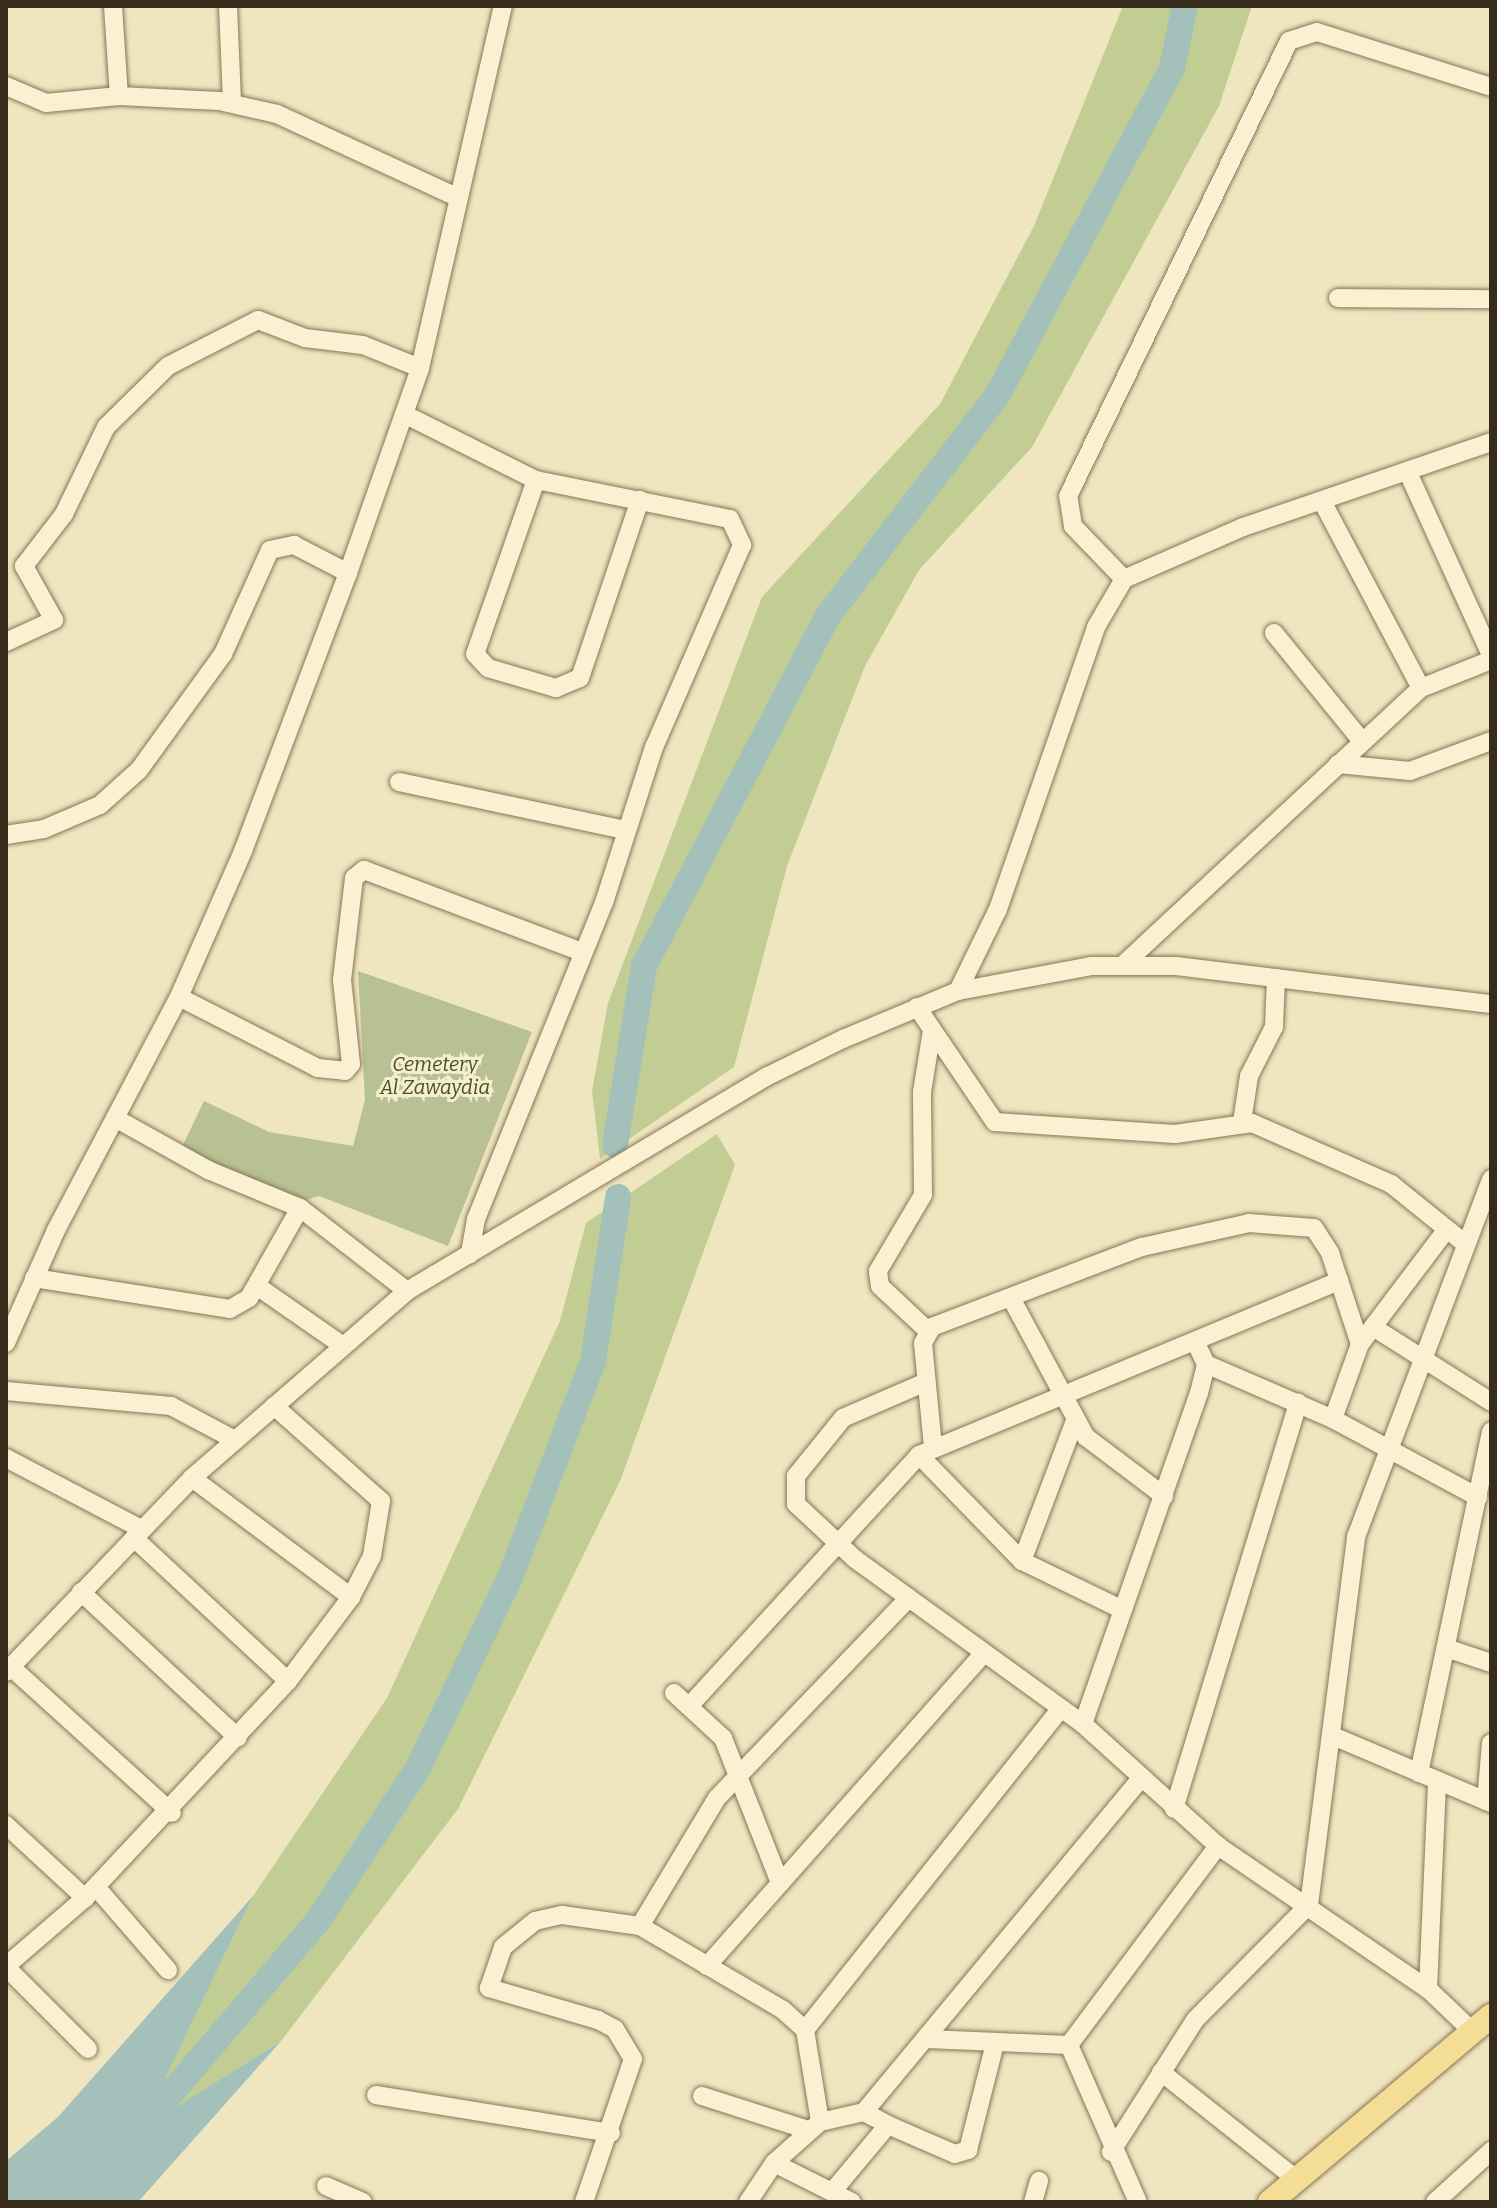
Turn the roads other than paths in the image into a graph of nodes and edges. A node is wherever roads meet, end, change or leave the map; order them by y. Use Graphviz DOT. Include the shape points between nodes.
graph roads {
  1 [pos="113,6"];
  2 [pos="228,6"];
  3 [pos="503,6"];
  4 [pos="6,86"];
  5 [pos="1491,87"];
  6 [pos="119,96"];
  7 [pos="232,102"];
  8 [pos="459,198"];
  9 [pos="1338,298"];
  10 [pos="1491,299"];
  11 [pos="420,368"];
  12 [pos="406,415"];
  13 [pos="1491,442"];
  14 [pos="1409,475"];
  15 [pos="536,480"];
  16 [pos="640,500"];
  17 [pos="1323,503"];
  18 [pos="348,573"];
  19 [pos="1124,579"];
  20 [pos="1274,633"];
  21 [pos="6,642"];
  22 [pos="1491,657"];
  23 [pos="1421,688"];
  24 [pos="1360,739"];
  25 [pos="1491,741"];
  26 [pos="1338,764"];
  27 [pos="399,782"];
  28 [pos="625,830"];
  29 [pos="6,835"];
  30 [pos="582,952"];
  31 [pos="1124,964"];
  32 [pos="1276,978"];
  33 [pos="958,991"];
  34 [pos="179,997"];
  35 [pos="1491,1004"];
  36 [pos="917,1007"];
  37 [pos="932,1030"];
  38 [pos="115,1118"];
  39 [pos="1242,1122"];
  40 [pos="1491,1179"];
  41 [pos="300,1208"];
  42 [pos="1447,1229"];
  43 [pos="1462,1241"];
  44 [pos="470,1254"];
  45 [pos="34,1278"];
  46 [pos="1339,1281"];
  47 [pos="257,1286"];
  48 [pos="407,1291"];
  49 [pos="1011,1298"];
  50 [pos="1373,1327"];
  51 [pos="928,1331"];
  52 [pos="1195,1341"];
  53 [pos="6,1343"];
  54 [pos="1360,1344"];
  55 [pos="342,1345"];
  56 [pos="1420,1358"];
  57 [pos="1206,1364"];
  58 [pos="926,1382"];
  59 [pos="6,1391"];
  60 [pos="1059,1392"];
  61 [pos="1491,1402"];
  62 [pos="1298,1403"];
  63 [pos="274,1406"];
  64 [pos="1333,1419"];
  65 [pos="1075,1421"];
  66 [pos="1491,1431"];
  67 [pos="233,1439"];
  68 [pos="1384,1447"];
  69 [pos="926,1451"];
  70 [pos="6,1458"];
  71 [pos="192,1478"];
  72 [pos="1164,1496"];
  73 [pos="1478,1497"];
  74 [pos="138,1534"];
  75 [pos="834,1541"];
  76 [pos="1022,1561"];
  77 [pos="81,1592"];
  78 [pos="351,1597"];
  79 [pos="908,1599"];
  80 [pos="1123,1610"];
  81 [pos="1446,1648"];
  82 [pos="982,1655"];
  83 [pos="1491,1663"];
  84 [pos="8,1670"];
  85 [pos="288,1681"];
  86 [pos="674,1693"];
  87 [pos="692,1703"];
  88 [pos="1061,1708"];
  89 [pos="1083,1724"];
  90 [pos="1333,1736"];
  91 [pos="238,1738"];
  92 [pos="1491,1743"];
  93 [pos="1419,1773"];
  94 [pos="738,1774"];
  95 [pos="1140,1779"];
  96 [pos="1437,1781"];
  97 [pos="1488,1802"];
  98 [pos="1174,1809"];
  99 [pos="172,1813"];
  100 [pos="6,1825"];
  101 [pos="1218,1846"];
  102 [pos="780,1883"];
  103 [pos="91,1893"];
  104 [pos="1309,1905"];
  105 [pos="640,1926"];
  106 [pos="7,1963"];
  107 [pos="707,1966"];
  108 [pos="168,1970"];
  109 [pos="1428,1989"];
  110 [pos="1486,2020"];
  111 [pos="805,2030"];
  112 [pos="927,2039"];
  113 [pos="1069,2045"];
  114 [pos="994,2047"];
  115 [pos="88,2049"];
  116 [pos="1161,2072"];
  117 [pos="376,2095"];
  118 [pos="702,2096"];
  119 [pos="864,2112"];
  120 [pos="888,2125"];
  121 [pos="814,2126"];
  122 [pos="611,2133"];
  123 [pos="1491,2151"];
  124 [pos="1111,2152"];
  125 [pos="774,2163"];
  126 [pos="1296,2179"];
  127 [pos="1039,2181"];
  128 [pos="326,2186"];
  129 [pos="832,2192"];
  130 [pos="363,2202"];
  131 [pos="584,2202"];
  132 [pos="748,2202"];
  133 [pos="852,2202"];
  134 [pos="1033,2202"];
  135 [pos="1138,2202"];
  136 [pos="1270,2202"];
  137 [pos="1435,2202"];
  1 -- 6 [label="street"];
  2 -- 7 [label="street"];
  3 -- 8 [label="street"];
  4 -- 6 [label="street" via="46,103"];
  5 -- 19 [label="street" via="1317,32 1289,41 1068,496 1073,526"];
  6 -- 7 [label="street"];
  7 -- 8 [label="street" via="316,130"];
  8 -- 11 [label="street"];
  9 -- 10 [label="street"];
  11 -- 12 [label="street"];
  11 -- 21 [label="street" via="363,345 305,338 258,320 168,366 106,427 64,514 24,566 54,620"];
  12 -- 15 [label="street"];
  12 -- 18 [label="street"];
  13 -- 14 [label="street"];
  14 -- 17 [label="street"];
  14 -- 22 [label="street"];
  15 -- 16 [label="street"];
  15 -- 16 [label="street" via="475,654 488,668 556,688 580,678"];
  16 -- 28 [label="street" via="730,519 742,545 685,671"];
  17 -- 19 [label="street" via="1243,527"];
  17 -- 23 [label="street"];
  18 -- 29 [label="street" via="294,545 270,550 223,654 139,770 100,805 44,829"];
  18 -- 34 [label="street" via="243,851"];
  19 -- 33 [label="street" via="1096,627 998,909"];
  20 -- 24 [label="street"];
  22 -- 23 [label="street"];
  23 -- 24 [label="street"];
  24 -- 26 [label="street"];
  25 -- 26 [label="street" via="1410,771"];
  26 -- 31 [label="street"];
  27 -- 28 [label="street"];
  28 -- 30 [label="street"];
  30 -- 34 [label="street" via="364,870 354,878 342,980 351,1064 345,1071 318,1068"];
  30 -- 44 [label="street" via="476,1219"];
  31 -- 32 [label="street"];
  31 -- 33 [label="street"];
  32 -- 35 [label="street"];
  32 -- 39 [label="street" via="1274,1027 1249,1076"];
  33 -- 36 [label="street"];
  34 -- 38 [label="street"];
  36 -- 37 [label="street"];
  36 -- 44 [label="street" via="768,1076"];
  37 -- 39 [label="street" via="985,1113 1006,1126 1175,1134"];
  37 -- 51 [label="street" via="922,1092 923,1195 878,1271 880,1286"];
  38 -- 41 [label="street" via="208,1170"];
  38 -- 45 [label="street"];
  39 -- 42 [label="street" via="1391,1184"];
  40 -- 43 [label="street"];
  41 -- 47 [label="street"];
  41 -- 48 [label="street"];
  42 -- 43 [label="street"];
  42 -- 50 [label="street"];
  43 -- 56 [label="street"];
  44 -- 48 [label="street"];
  45 -- 47 [label="street" via="218,1309 241,1306"];
  45 -- 53 [label="street"];
  46 -- 49 [label="street" via="1317,1230 1262,1222 1142,1247"];
  46 -- 52 [label="street"];
  46 -- 54 [label="street"];
  47 -- 55 [label="street"];
  48 -- 55 [label="street"];
  49 -- 51 [label="street"];
  49 -- 60 [label="street"];
  50 -- 54 [label="street"];
  50 -- 56 [label="street"];
  51 -- 58 [label="street"];
  52 -- 57 [label="street"];
  52 -- 60 [label="street"];
  54 -- 64 [label="street"];
  55 -- 63 [label="street"];
  56 -- 61 [label="street"];
  56 -- 68 [label="street"];
  57 -- 62 [label="street"];
  57 -- 72 [label="street"];
  58 -- 69 [label="street"];
  58 -- 75 [label="street" via="843,1418 796,1476 796,1504"];
  59 -- 67 [label="street" via="171,1406"];
  60 -- 65 [label="street"];
  60 -- 69 [label="street"];
  62 -- 64 [label="street"];
  62 -- 98 [label="street"];
  63 -- 67 [label="street"];
  63 -- 78 [label="street" via="381,1501 372,1556"];
  64 -- 68 [label="street"];
  65 -- 72 [label="street" via="1097,1450"];
  65 -- 76 [label="street"];
  66 -- 73 [label="street"];
  67 -- 71 [label="street"];
  68 -- 73 [label="street"];
  68 -- 90 [label="street" via="1346,1585"];
  69 -- 75 [label="street"];
  69 -- 76 [label="street"];
  70 -- 74 [label="street"];
  71 -- 74 [label="street"];
  71 -- 78 [label="street"];
  72 -- 80 [label="street"];
  73 -- 81 [label="street"];
  74 -- 77 [label="street"];
  74 -- 85 [label="street"];
  75 -- 79 [label="street"];
  75 -- 87 [label="street"];
  76 -- 80 [label="street"];
  77 -- 84 [label="street"];
  77 -- 91 [label="street"];
  78 -- 85 [label="street"];
  79 -- 82 [label="street"];
  79 -- 94 [label="street"];
  80 -- 89 [label="street"];
  81 -- 83 [label="street"];
  81 -- 93 [label="street"];
  82 -- 88 [label="street"];
  82 -- 102 [label="street"];
  84 -- 99 [label="street"];
  85 -- 91 [label="street"];
  86 -- 87 [label="street"];
  87 -- 94 [label="street" via="723,1738"];
  88 -- 89 [label="street"];
  88 -- 111 [label="street"];
  89 -- 95 [label="street"];
  90 -- 93 [label="street"];
  90 -- 104 [label="street"];
  91 -- 99 [label="street"];
  92 -- 97 [label="street"];
  93 -- 96 [label="street"];
  94 -- 102 [label="street"];
  94 -- 105 [label="street" via="699,1824"];
  95 -- 98 [label="street"];
  95 -- 112 [label="street"];
  96 -- 97 [label="street"];
  96 -- 109 [label="street"];
  98 -- 101 [label="street"];
  99 -- 103 [label="street"];
  100 -- 103 [label="street"];
  101 -- 104 [label="street"];
  101 -- 113 [label="street"];
  102 -- 107 [label="street"];
  103 -- 106 [label="street"];
  103 -- 108 [label="street"];
  104 -- 109 [label="street"];
  104 -- 116 [label="street" via="1217,1994"];
  105 -- 107 [label="street"];
  105 -- 122 [label="street" via="562,1915 535,1921 503,1947 488,1980 493,1992 575,2010 627,2042 632,2075"];
  106 -- 115 [label="street"];
  107 -- 111 [label="street"];
  109 -- 110 [label="street"];
  110 -- 126 [label="main road"];
  111 -- 121 [label="street"];
  112 -- 114 [label="street"];
  112 -- 119 [label="street"];
  113 -- 114 [label="street"];
  113 -- 124 [label="street"];
  114 -- 120 [label="street" via="968,2150 955,2154"];
  116 -- 124 [label="street"];
  116 -- 126 [label="street"];
  117 -- 122 [label="street"];
  118 -- 121 [label="street"];
  119 -- 120 [label="street"];
  119 -- 121 [label="street"];
  120 -- 129 [label="street"];
  121 -- 125 [label="street"];
  122 -- 131 [label="street"];
  123 -- 137 [label="street"];
  124 -- 135 [label="street"];
  125 -- 129 [label="street"];
  125 -- 132 [label="street"];
  126 -- 136 [label="main road"];
  127 -- 134 [label="street"];
  128 -- 130 [label="street"];
  129 -- 133 [label="street"];
}
